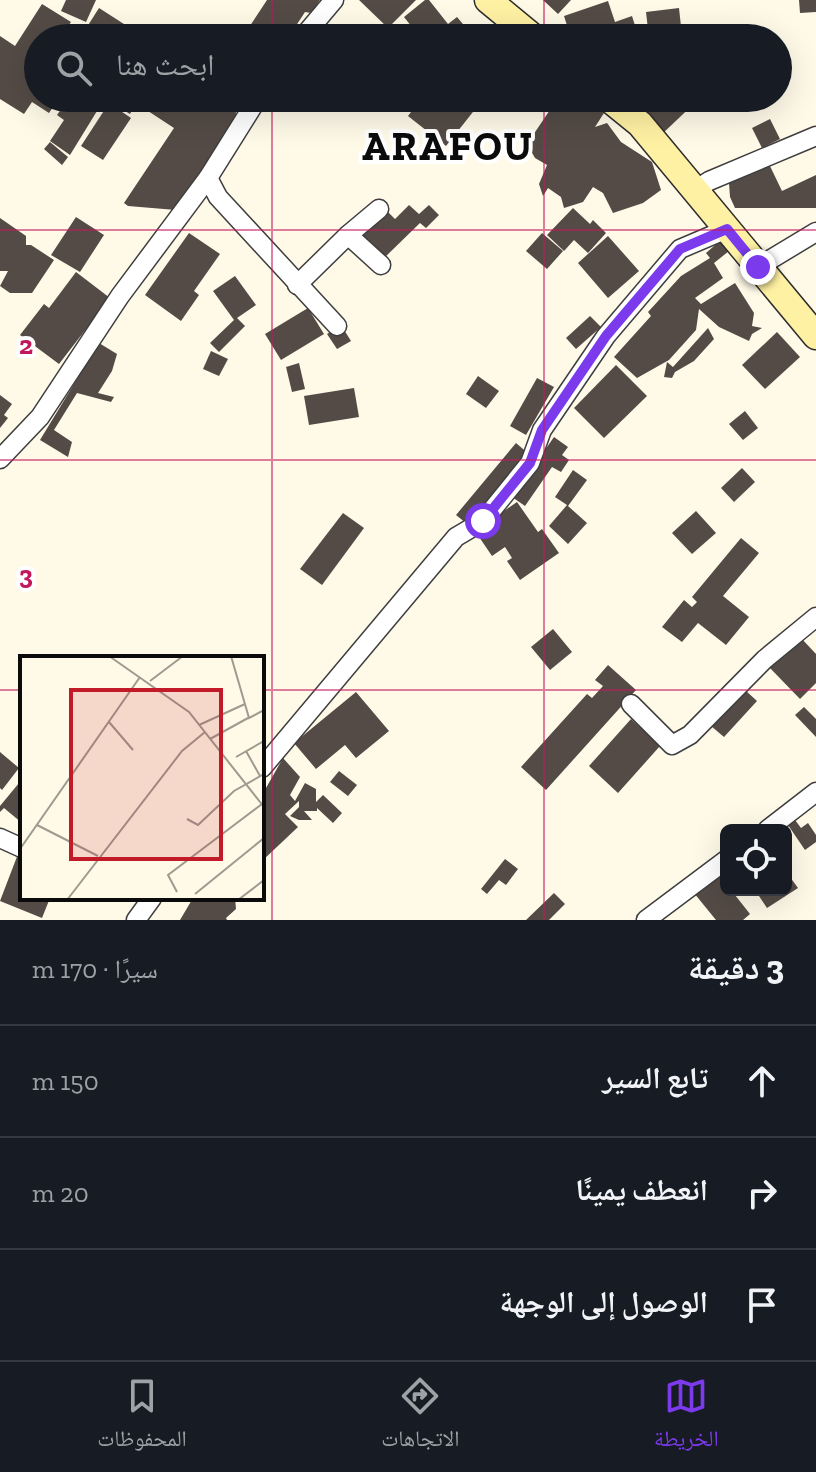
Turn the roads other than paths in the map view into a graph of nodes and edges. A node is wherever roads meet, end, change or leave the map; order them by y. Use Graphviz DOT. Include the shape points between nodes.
graph roads {
  1 [pos="334,0"];
  2 [pos="488,0"];
  3 [pos="314,24"];
  4 [pos="517,24"];
  5 [pos="249,112"];
  6 [pos="625,112"];
  7 [pos="816,136"];
  8 [pos="208,178"];
  9 [pos="695,190"];
  10 [pos="379,209"];
  11 [pos="727,229"];
  12 [pos="816,232"];
  13 [pos="348,235"];
  14 [pos="381,265"];
  15 [pos="758,267"];
  16 [pos="297,285"];
  17 [pos="337,326"];
  18 [pos="816,336"];
  19 [pos="0,459"];
  20 [pos="816,617"];
  21 [pos="631,704"];
  22 [pos="264,766"];
  23 [pos="816,792"];
  24 [pos="775,824"];
  25 [pos="0,838"];
  26 [pos="20,847"];
  27 [pos="720,864"];
  28 [pos="146,900"];
  29 [pos="136,920"];
  30 [pos="646,920"];
  1 -- 3 [label="street"];
  2 -- 4 [label="main road"];
  5 -- 8 [label="street"];
  6 -- 9 [label="main road"];
  7 -- 9 [label="street"];
  8 -- 16 [label="street" via="218,197"];
  8 -- 19 [label="street" via="120,296 40,417"];
  9 -- 11 [label="main road"];
  10 -- 13 [label="street"];
  11 -- 15 [label="main road"];
  11 -- 22 [label="street" via="680,249 606,336 542,430 530,463 483,521 456,537"];
  12 -- 15 [label="street"];
  13 -- 14 [label="street"];
  13 -- 16 [label="street"];
  15 -- 18 [label="main road"];
  16 -- 17 [label="street"];
  20 -- 21 [label="street" via="765,659 690,735 672,745"];
  23 -- 24 [label="street"];
  25 -- 26 [label="street"];
  27 -- 30 [label="street"];
  28 -- 29 [label="street"];
}
